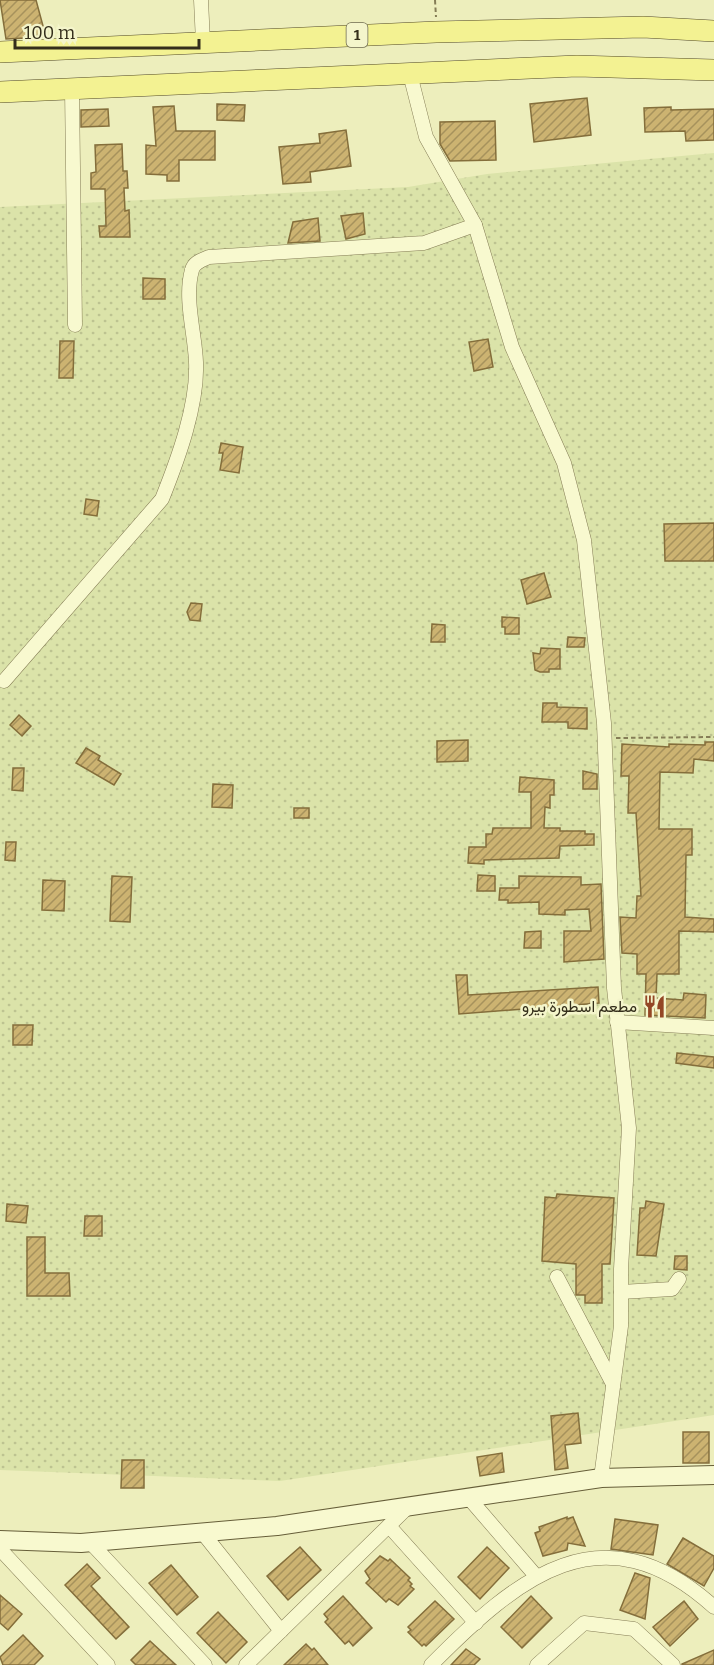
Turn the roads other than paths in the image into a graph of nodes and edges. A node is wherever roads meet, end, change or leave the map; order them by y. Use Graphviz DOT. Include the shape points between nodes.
graph roads {
  1 [pos="201,0"];
  2 [pos="578,29"];
  3 [pos="714,31"];
  4 [pos="203,42"];
  5 [pos="0,52"];
  6 [pos="577,66"];
  7 [pos="714,70"];
  8 [pos="410,74"];
  9 [pos="72,89"];
  10 [pos="0,92"];
  11 [pos="475,225"];
  12 [pos="75,325"];
  13 [pos="4,681"];
  14 [pos="617,1022"];
  15 [pos="714,1028"];
  16 [pos="557,1277"];
  17 [pos="679,1279"];
  18 [pos="621,1292"];
  19 [pos="613,1384"];
  20 [pos="714,1475"];
  21 [pos="601,1478"];
  22 [pos="468,1497"];
  23 [pos="409,1506"];
  24 [pos="389,1526"];
  25 [pos="202,1532"];
  26 [pos="0,1542"];
  27 [pos="85,1543"];
  28 [pos="0,1549"];
  29 [pos="536,1576"];
  30 [pos="714,1606"];
  31 [pos="476,1623"];
  32 [pos="281,1631"];
  33 [pos="108,1665"];
  34 [pos="205,1665"];
  35 [pos="246,1665"];
  36 [pos="431,1665"];
  37 [pos="537,1665"];
  38 [pos="673,1665"];
  1 -- 4 [label="street"];
  2 -- 3 [label="main road, 1"];
  2 -- 4 [label="main road, 1"];
  2 -- 6 [label="main road" via="572,45"];
  4 -- 5 [label="main road, 1"];
  6 -- 7 [label="main road"];
  6 -- 8 [label="main road"];
  8 -- 9 [label="main road"];
  8 -- 11 [label="street" via="426,137"];
  9 -- 10 [label="main road"];
  9 -- 12 [label="street"];
  11 -- 13 [label="street" via="424,243 209,257 198,261 192,268 190,286 196,364 194,391 176,466 162,499"];
  11 -- 14 [label="street" via="512,347 564,463 584,540 604,738"];
  14 -- 15 [label="street"];
  14 -- 18 [label="street" via="629,1128"];
  16 -- 19 [label="street"];
  17 -- 18 [label="street" via="672,1289"];
  18 -- 19 [label="street"];
  19 -- 21 [label="street"];
  20 -- 21 [label="street"];
  21 -- 22 [label="street"];
  22 -- 23 [label="street"];
  22 -- 29 [label="street"];
  23 -- 24 [label="street"];
  23 -- 25 [label="street" via="277,1526"];
  24 -- 31 [label="street"];
  24 -- 32 [label="street"];
  25 -- 27 [label="street"];
  25 -- 32 [label="street"];
  26 -- 27 [label="street"];
  27 -- 34 [label="street"];
  28 -- 33 [label="street"];
  29 -- 30 [label="street" via="582,1558 620,1559 655,1567 693,1588"];
  29 -- 31 [label="street" via="507,1594"];
  31 -- 36 [label="street"];
  32 -- 35 [label="street"];
  37 -- 38 [label="street" via="584,1623 634,1629"];
}
